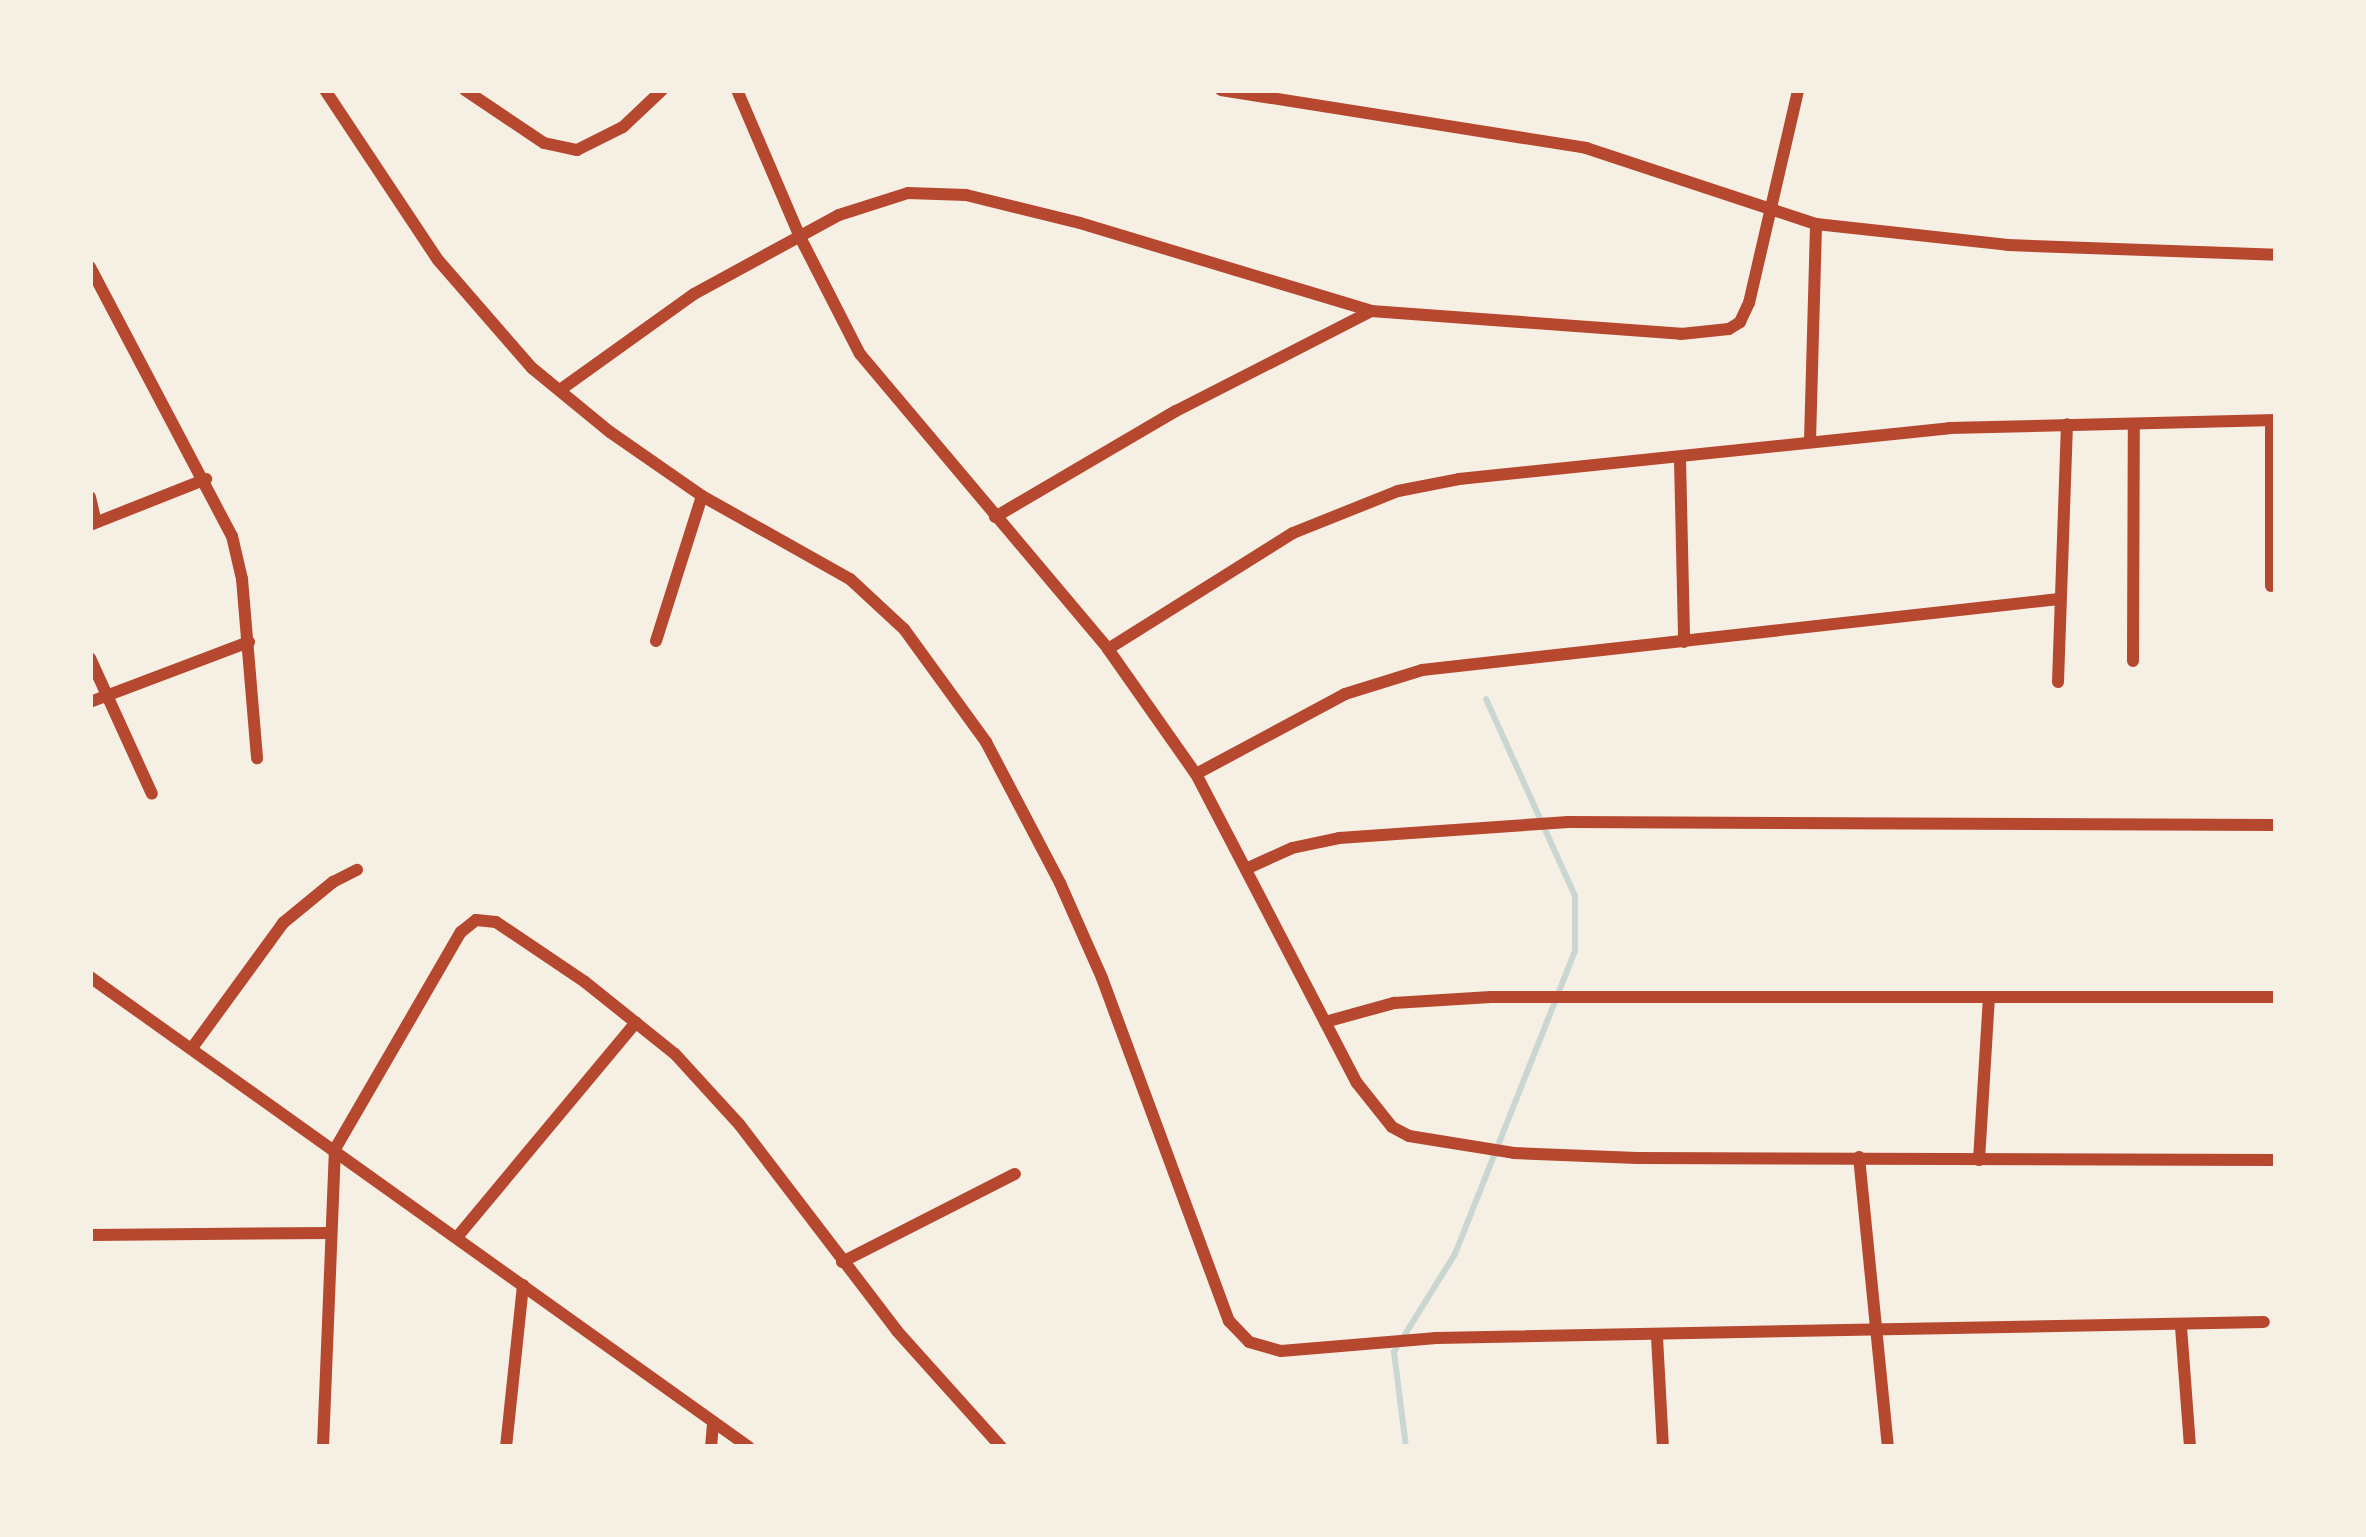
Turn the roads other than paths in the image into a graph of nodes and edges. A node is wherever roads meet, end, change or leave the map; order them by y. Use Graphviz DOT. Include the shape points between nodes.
graph roads {
  1 [pos="325,90"];
  2 [pos="465,90"];
  3 [pos="662,90"];
  4 [pos="737,90"];
  5 [pos="1221,90"];
  6 [pos="1798,90"];
  7 [pos="1771,210"];
  8 [pos="1816,224"];
  9 [pos="800,237"];
  10 [pos="2276,255"];
  11 [pos="90,267"];
  12 [pos="1371,311"];
  13 [pos="560,390"];
  14 [pos="2274,421"];
  15 [pos="2067,424"];
  16 [pos="2134,424"];
  17 [pos="1810,441"];
  18 [pos="1680,459"];
  19 [pos="206,478"];
  20 [pos="702,496"];
  21 [pos="90,497"];
  22 [pos="995,517"];
  23 [pos="93,523"];
  24 [pos="2271,586"];
  25 [pos="2059,599"];
  26 [pos="656,641"];
  27 [pos="249,642"];
  28 [pos="1684,642"];
  29 [pos="1108,649"];
  30 [pos="90,658"];
  31 [pos="2133,661"];
  32 [pos="2058,682"];
  33 [pos="97,700"];
  34 [pos="257,758"];
  35 [pos="1196,774"];
  36 [pos="152,794"];
  37 [pos="2276,824"];
  38 [pos="1248,868"];
  39 [pos="357,870"];
  40 [pos="90,977"];
  41 [pos="2276,997"];
  42 [pos="1989,998"];
  43 [pos="636,1022"];
  44 [pos="1325,1022"];
  45 [pos="192,1048"];
  46 [pos="334,1148"];
  47 [pos="1859,1157"];
  48 [pos="1978,1160"];
  49 [pos="2276,1160"];
  50 [pos="1015,1174"];
  51 [pos="331,1233"];
  52 [pos="90,1235"];
  53 [pos="458,1236"];
  54 [pos="842,1262"];
  55 [pos="523,1285"];
  56 [pos="2264,1322"];
  57 [pos="2181,1327"];
  58 [pos="1874,1330"];
  59 [pos="1657,1337"];
  60 [pos="713,1422"];
  61 [pos="323,1447"];
  62 [pos="506,1447"];
  63 [pos="711,1447"];
  64 [pos="749,1447"];
  65 [pos="1001,1447"];
  66 [pos="1663,1447"];
  67 [pos="1888,1447"];
  68 [pos="2190,1447"];
  1 -- 13 [label="street" via="466,295"];
  2 -- 3 [label="street" via="544,143 577,151 623,127"];
  4 -- 9 [label="street"];
  5 -- 7 [label="street" via="1586,148"];
  6 -- 7 [label="street"];
  7 -- 8 [label="street"];
  7 -- 12 [label="street" via="1749,303 1729,329 1681,334"];
  8 -- 10 [label="street" via="2051,248"];
  8 -- 17 [label="street"];
  9 -- 12 [label="street" via="878,199 933,191 1186,252"];
  9 -- 13 [label="street" via="694,294"];
  9 -- 22 [label="street" via="860,354"];
  11 -- 19 [label="street"];
  12 -- 22 [label="street"];
  13 -- 20 [label="street"];
  14 -- 16 [label="street"];
  14 -- 24 [label="street"];
  15 -- 16 [label="street"];
  15 -- 17 [label="street"];
  15 -- 25 [label="street"];
  16 -- 31 [label="street"];
  17 -- 18 [label="street"];
  18 -- 28 [label="street"];
  18 -- 29 [label="street" via="1524,469 1398,491 1293,533"];
  19 -- 23 [label="street"];
  19 -- 27 [label="street" via="232,536"];
  20 -- 26 [label="street"];
  20 -- 59 [label="street" via="818,557 876,598 986,742 1102,978 1229,1321 1249,1342 1281,1351 1436,1338"];
  21 -- 23 [label="street"];
  22 -- 29 [label="street"];
  25 -- 28 [label="street"];
  25 -- 32 [label="street"];
  27 -- 33 [label="street"];
  27 -- 34 [label="street"];
  28 -- 35 [label="street" via="1383,680"];
  29 -- 35 [label="street"];
  30 -- 33 [label="street"];
  33 -- 36 [label="street"];
  35 -- 38 [label="street"];
  37 -- 38 [label="street" via="1822,819 1430,827 1292,848"];
  38 -- 44 [label="street"];
  39 -- 45 [label="street" via="284,923"];
  40 -- 45 [label="street"];
  41 -- 42 [label="street"];
  42 -- 44 [label="street" via="1437,999"];
  42 -- 48 [label="street"];
  43 -- 46 [label="street" via="496,922 468,923"];
  43 -- 53 [label="street"];
  43 -- 54 [label="street" via="708,1087"];
  44 -- 47 [label="street" via="1376,1109 1409,1136 1514,1153"];
  45 -- 46 [label="street"];
  46 -- 51 [label="street"];
  46 -- 53 [label="street"];
  47 -- 48 [label="street"];
  47 -- 58 [label="street"];
  48 -- 49 [label="street"];
  50 -- 54 [label="street"];
  51 -- 52 [label="street"];
  51 -- 61 [label="street"];
  53 -- 55 [label="street"];
  54 -- 65 [label="street"];
  55 -- 60 [label="street"];
  55 -- 62 [label="street"];
  56 -- 57 [label="street"];
  57 -- 58 [label="street"];
  57 -- 68 [label="street"];
  58 -- 59 [label="street"];
  58 -- 67 [label="street"];
  59 -- 66 [label="street"];
  60 -- 63 [label="street"];
  60 -- 64 [label="street"];
}
